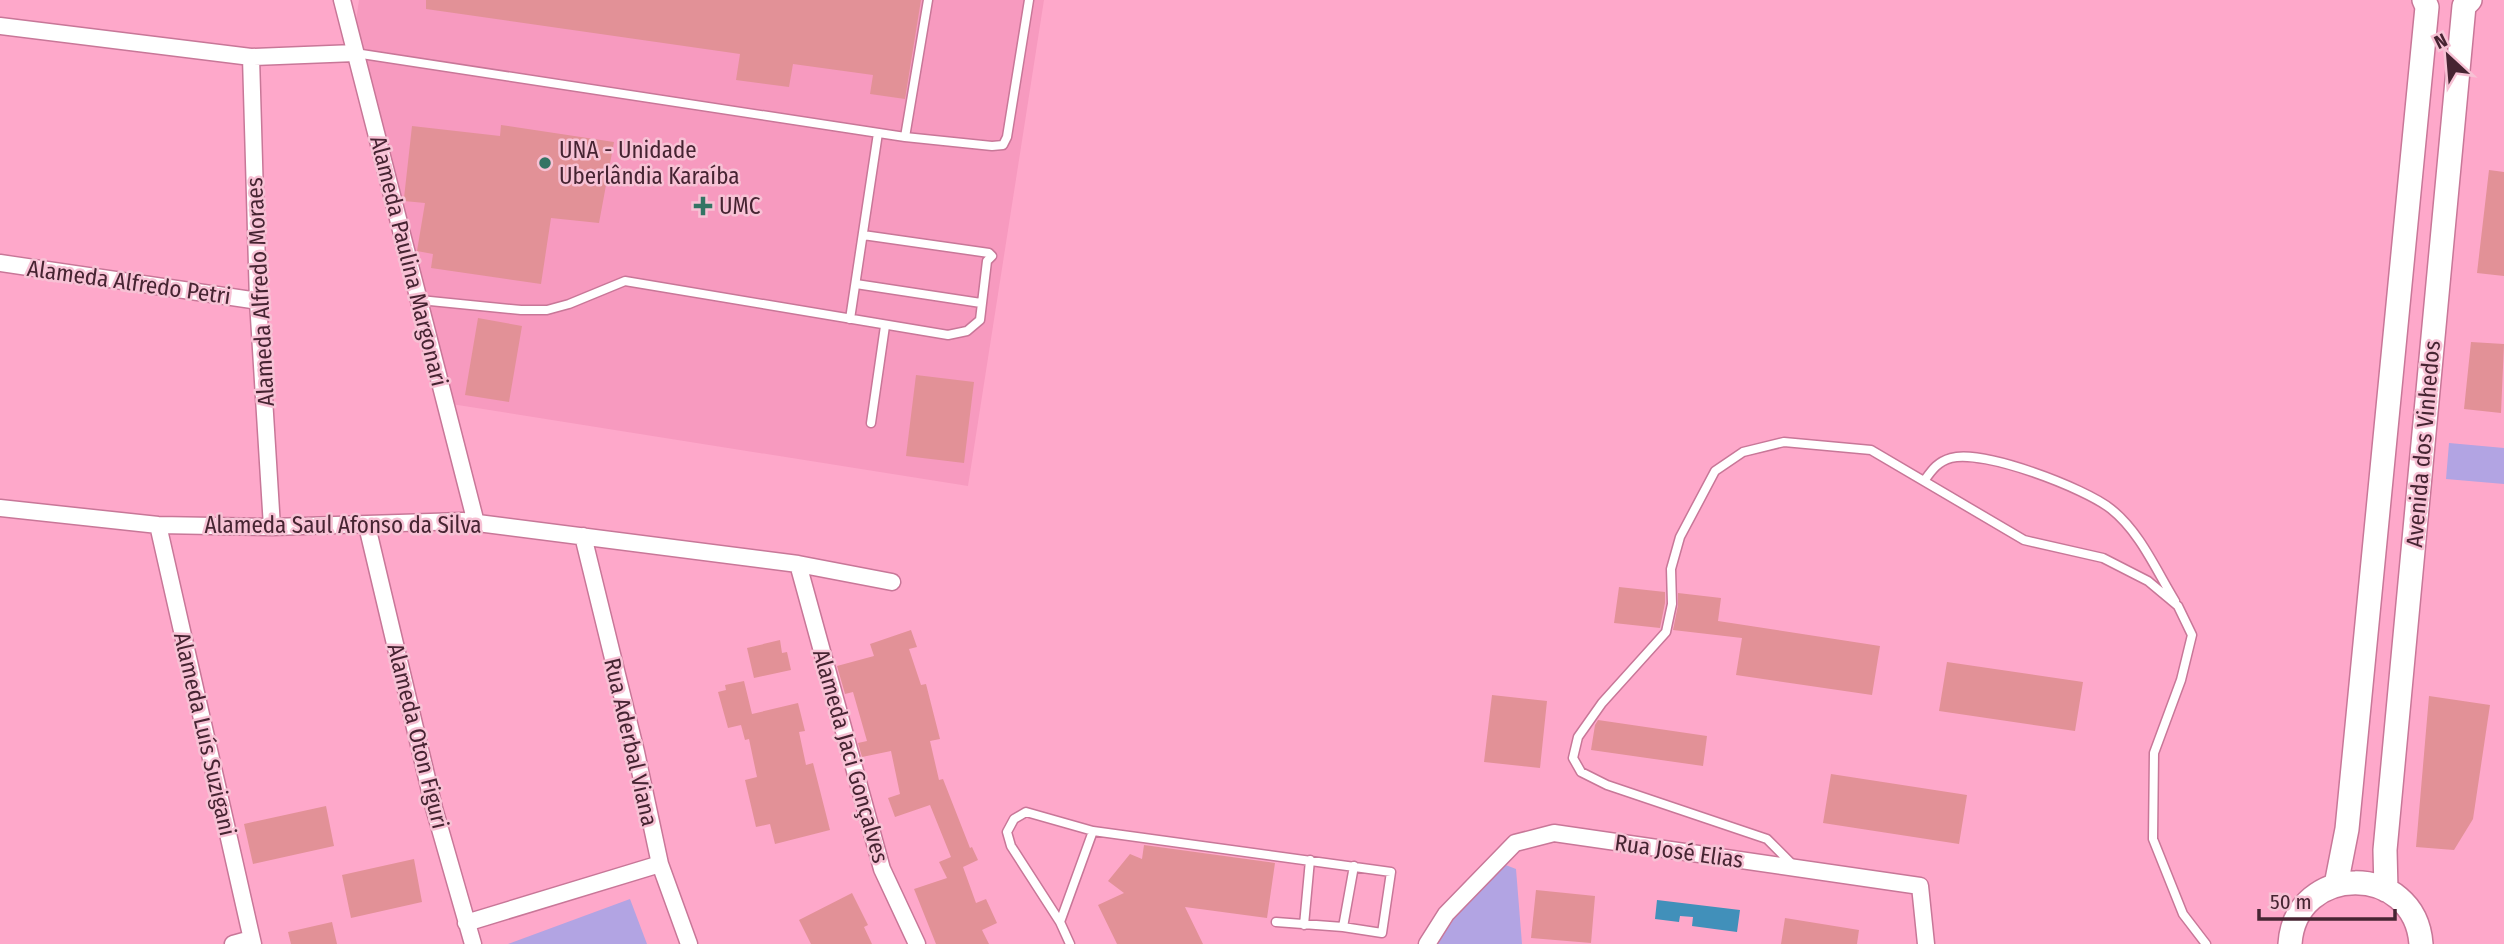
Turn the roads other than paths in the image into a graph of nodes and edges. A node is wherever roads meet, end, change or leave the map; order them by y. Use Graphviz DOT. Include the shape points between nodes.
graph roads {
  1 [pos="342,0"];
  2 [pos="928,0"];
  3 [pos="1029,0"];
  4 [pos="2424,0"];
  5 [pos="2470,0"];
  6 [pos="0,26"];
  7 [pos="355,53"];
  8 [pos="251,57"];
  9 [pos="878,133"];
  10 [pos="905,137"];
  11 [pos="863,235"];
  12 [pos="0,263"];
  13 [pos="856,284"];
  14 [pos="419,300"];
  15 [pos="258,301"];
  16 [pos="981,303"];
  17 [pos="850,319"];
  18 [pos="885,326"];
  19 [pos="871,423"];
  20 [pos="1924,481"];
  21 [pos="0,508"];
  22 [pos="476,523"];
  23 [pos="158,525"];
  24 [pos="367,526"];
  25 [pos="272,527"];
  26 [pos="583,536"];
  27 [pos="798,564"];
  28 [pos="892,582"];
  29 [pos="2178,606"];
  30 [pos="1093,831"];
  31 [pos="1310,860"];
  32 [pos="660,864"];
  33 [pos="1354,866"];
  34 [pos="1797,868"];
  35 [pos="2336,885"];
  36 [pos="2386,890"];
  37 [pos="466,922"];
  38 [pos="1060,922"];
  39 [pos="1276,922"];
  40 [pos="1304,925"];
  41 [pos="1343,927"];
  42 [pos="252,942"];
  43 [pos="233,944"];
  44 [pos="472,944"];
  45 [pos="689,944"];
  46 [pos="918,944"];
  47 [pos="1070,944"];
  48 [pos="1427,944"];
  49 [pos="1926,944"];
  50 [pos="2206,944"];
  51 [pos="2290,944"];
  52 [pos="2421,944"];
  1 -- 7 [label="street, Alameda Paulina Margonari"];
  2 -- 10 [label="lane"];
  3 -- 10 [label="lane" via="1003,145"];
  4 -- 35 [label="main road, Avenida dos Vinhedos" via="2427,7 2347,829"];
  5 -- 36 [label="main road, Avenida dos Vinhedos" via="2464,6 2385,850"];
  6 -- 8 [label="street"];
  7 -- 8 [label="street"];
  7 -- 9 [label="lane"];
  7 -- 14 [label="street, Alameda Paulina Margonari"];
  8 -- 15 [label="street, Alameda Alfredo Moraes"];
  9 -- 10 [label="lane"];
  9 -- 11 [label="lane"];
  11 -- 13 [label="lane"];
  11 -- 16 [label="lane" via="989,253"];
  12 -- 15 [label="street, Alameda Alfredo Petri"];
  13 -- 16 [label="lane"];
  13 -- 17 [label="lane"];
  14 -- 17 [label="lane" via="547,310 625,281"];
  14 -- 22 [label="street, Alameda Paulina Margonari"];
  15 -- 25 [label="street, Alameda Alfredo Moraes"];
  16 -- 18 [label="lane" via="980,320 967,331 948,335"];
  17 -- 18 [label="lane"];
  18 -- 19 [label="lane"];
  20 -- 29 [label="lane" via="2024,540 2104,558 2148,581"];
  20 -- 29 [label="lane" via="1937,463 1954,456 2008,463 2085,493 2112,509 2135,535"];
  20 -- 34 [label="lane" via="1871,450 1784,442 1742,452 1715,471 1680,537 1671,569 1672,604 1666,632 1578,737 1573,758 1581,772 1767,839"];
  21 -- 23 [label="street, Alameda Saul Afonso da Silva"];
  22 -- 24 [label="street, Alameda Saul Afonso da Silva"];
  22 -- 26 [label="street, Alameda Saul Afonso da Silva"];
  23 -- 25 [label="street, Alameda Saul Afonso da Silva"];
  23 -- 42 [label="street, Alameda Luís Suzigani"];
  24 -- 25 [label="street, Alameda Saul Afonso da Silva"];
  24 -- 37 [label="street, Alameda Oton Figuri"];
  26 -- 27 [label="street, Alameda Saul Afonso da Silva"];
  26 -- 32 [label="street, Rua Aderbal Viana"];
  27 -- 28 [label="street, Alameda Saul Afonso da Silva"];
  27 -- 46 [label="street, Alameda Jaci Gonçalves" via="882,869"];
  29 -- 50 [label="lane" via="2192,635 2154,753 2153,839 2183,914"];
  30 -- 31 [label="lane"];
  30 -- 38 [label="lane"];
  30 -- 38 [label="lane" via="1026,812 1014,819 1007,832 1011,846"];
  31 -- 33 [label="lane"];
  31 -- 40 [label="lane"];
  32 -- 37 [label="street"];
  32 -- 45 [label="street, Rua Aderbal Viana"];
  33 -- 41 [label="lane"];
  33 -- 41 [label="lane" via="1391,872 1382,933"];
  34 -- 48 [label="street, Rua José Elias" via="1554,833 1515,843 1446,914"];
  34 -- 49 [label="street, Rua José Elias" via="1920,886"];
  35 -- 36 [label="main road" via="2375,884"];
  35 -- 51 [label="main road" via="2312,898 2298,914"];
  36 -- 52 [label="main road" via="2411,910"];
  37 -- 44 [label="street, Alameda Oton Figuri"];
  38 -- 47 [label="lane"];
  39 -- 40 [label="lane"];
  40 -- 41 [label="lane"];
  42 -- 43 [label="street"];
}
